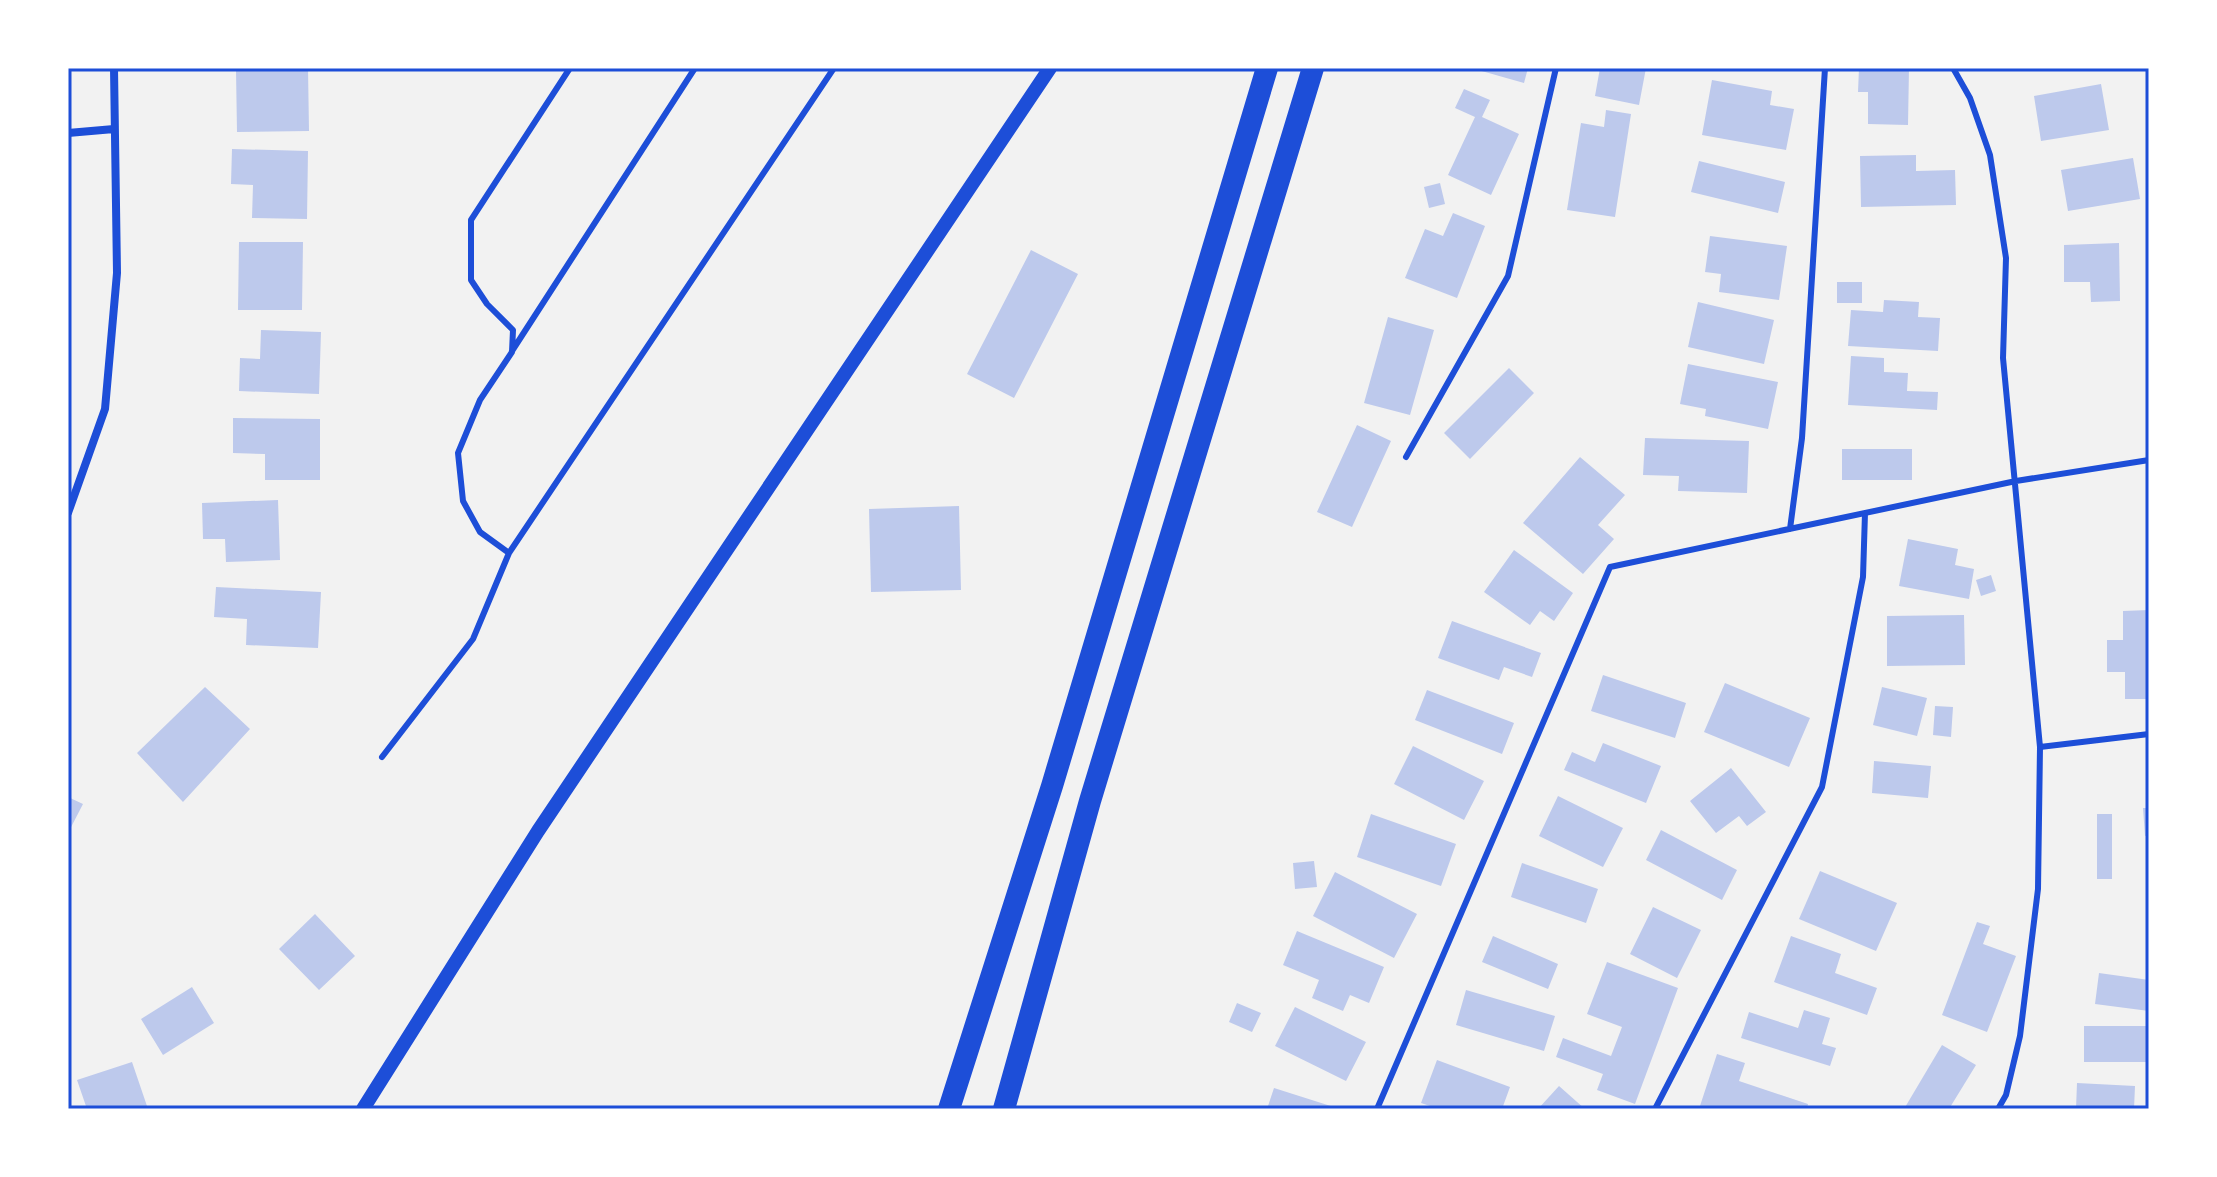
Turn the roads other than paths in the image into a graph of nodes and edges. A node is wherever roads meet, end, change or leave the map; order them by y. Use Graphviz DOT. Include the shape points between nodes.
graph roads {
  1 [pos="114,68"];
  2 [pos="570,68"];
  3 [pos="695,68"];
  4 [pos="834,68"];
  5 [pos="1050,68"];
  6 [pos="1267,68"];
  7 [pos="1313,68"];
  8 [pos="1556,68"];
  9 [pos="1825,68"];
  10 [pos="1953,68"];
  11 [pos="114,129"];
  12 [pos="68,133"];
  13 [pos="512,352"];
  14 [pos="1406,457"];
  15 [pos="2149,460"];
  16 [pos="2016,481"];
  17 [pos="68,513"];
  18 [pos="1865,513"];
  19 [pos="1790,529"];
  20 [pos="509,553"];
  21 [pos="2149,734"];
  22 [pos="2040,747"];
  23 [pos="382,757"];
  24 [pos="363,1109"];
  25 [pos="949,1109"];
  26 [pos="1004,1109"];
  27 [pos="1377,1109"];
  28 [pos="1655,1109"];
  29 [pos="1998,1109"];
  1 -- 11 [label="street"];
  2 -- 13 [label="lane" via="471,220 471,280 513,330"];
  3 -- 13 [label="lane"];
  4 -- 20 [label="lane"];
  5 -- 24 [label="street" via="538,831"];
  6 -- 25 [label="highway" via="1052,786"];
  7 -- 26 [label="highway" via="1090,801"];
  8 -- 14 [label="lane" via="1508,276"];
  9 -- 19 [label="lane" via="1802,438"];
  10 -- 16 [label="lane" via="1970,98 1995,185 2006,258 2003,358"];
  11 -- 12 [label="street"];
  11 -- 17 [label="street" via="117,273 105,409"];
  13 -- 20 [label="lane" via="480,400 458,453 463,501 480,532"];
  15 -- 16 [label="lane"];
  16 -- 18 [label="lane"];
  16 -- 22 [label="lane"];
  18 -- 19 [label="lane"];
  18 -- 28 [label="lane" via="1863,577 1822,787"];
  19 -- 27 [label="lane" via="1610,567"];
  20 -- 23 [label="lane" via="473,639"];
  21 -- 22 [label="lane"];
  22 -- 29 [label="lane" via="2038,889 2020,1036"];
}
